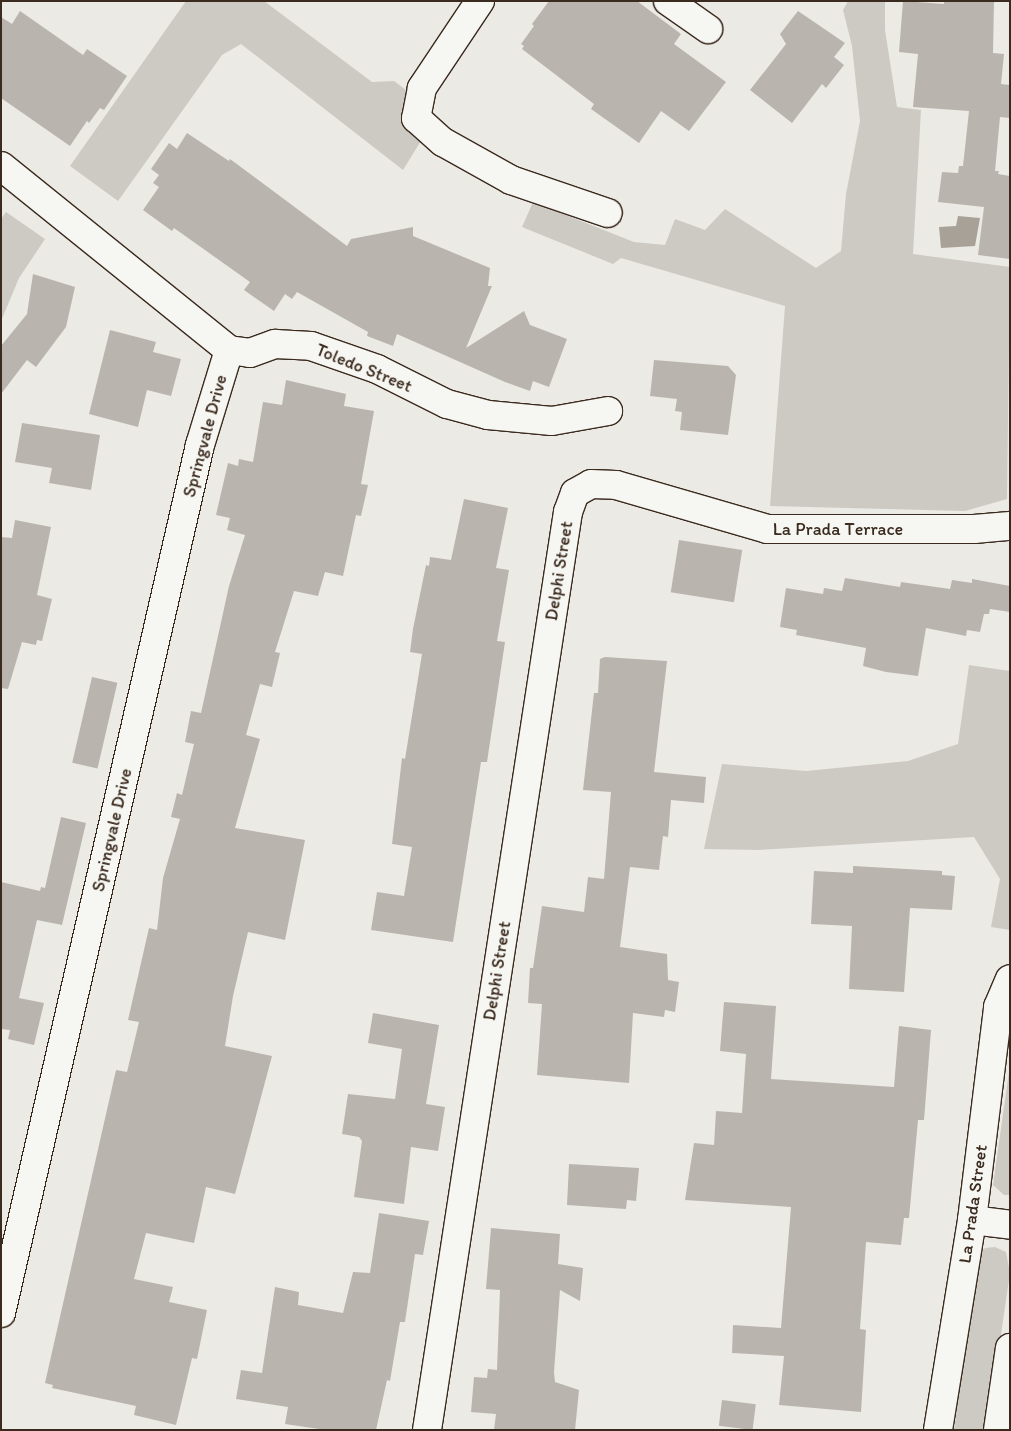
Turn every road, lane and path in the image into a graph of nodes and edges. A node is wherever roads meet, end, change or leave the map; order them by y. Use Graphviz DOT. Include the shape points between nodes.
graph roads {
  1 [pos="480,1"];
  2 [pos="668,1"];
  3 [pos="708,29"];
  4 [pos="1,166"];
  5 [pos="608,214"];
  6 [pos="229,350"];
  7 [pos="608,412"];
  8 [pos="568,512"];
  9 [pos="1009,523"];
  10 [pos="1010,979"];
  11 [pos="972,1220"];
  12 [pos="1010,1225"];
  13 [pos="1,1313"];
  14 [pos="1010,1348"];
  15 [pos="427,1430"];
  16 [pos="938,1430"];
  17 [pos="998,1430"];
  1 -- 5 [label="street" via="422,88 416,118 443,142 511,180"];
  2 -- 3 [label="street"];
  4 -- 6 [label="street"];
  6 -- 7 [label="street, Toledo Street" via="250,353 275,344 311,346 377,369 447,404 488,415 552,421"];
  6 -- 13 [label="street, Springvale Drive" via="200,445"];
  8 -- 9 [label="street, La Prada Terrace" via="575,493 591,484 616,485 767,529 974,529"];
  8 -- 15 [label="street, Delphi Street"];
  10 -- 11 [label="street, La Prada Street" via="998,1007"];
  11 -- 12 [label="street"];
  11 -- 16 [label="street, La Prada Street"];
  14 -- 17 [label="street"];
}
